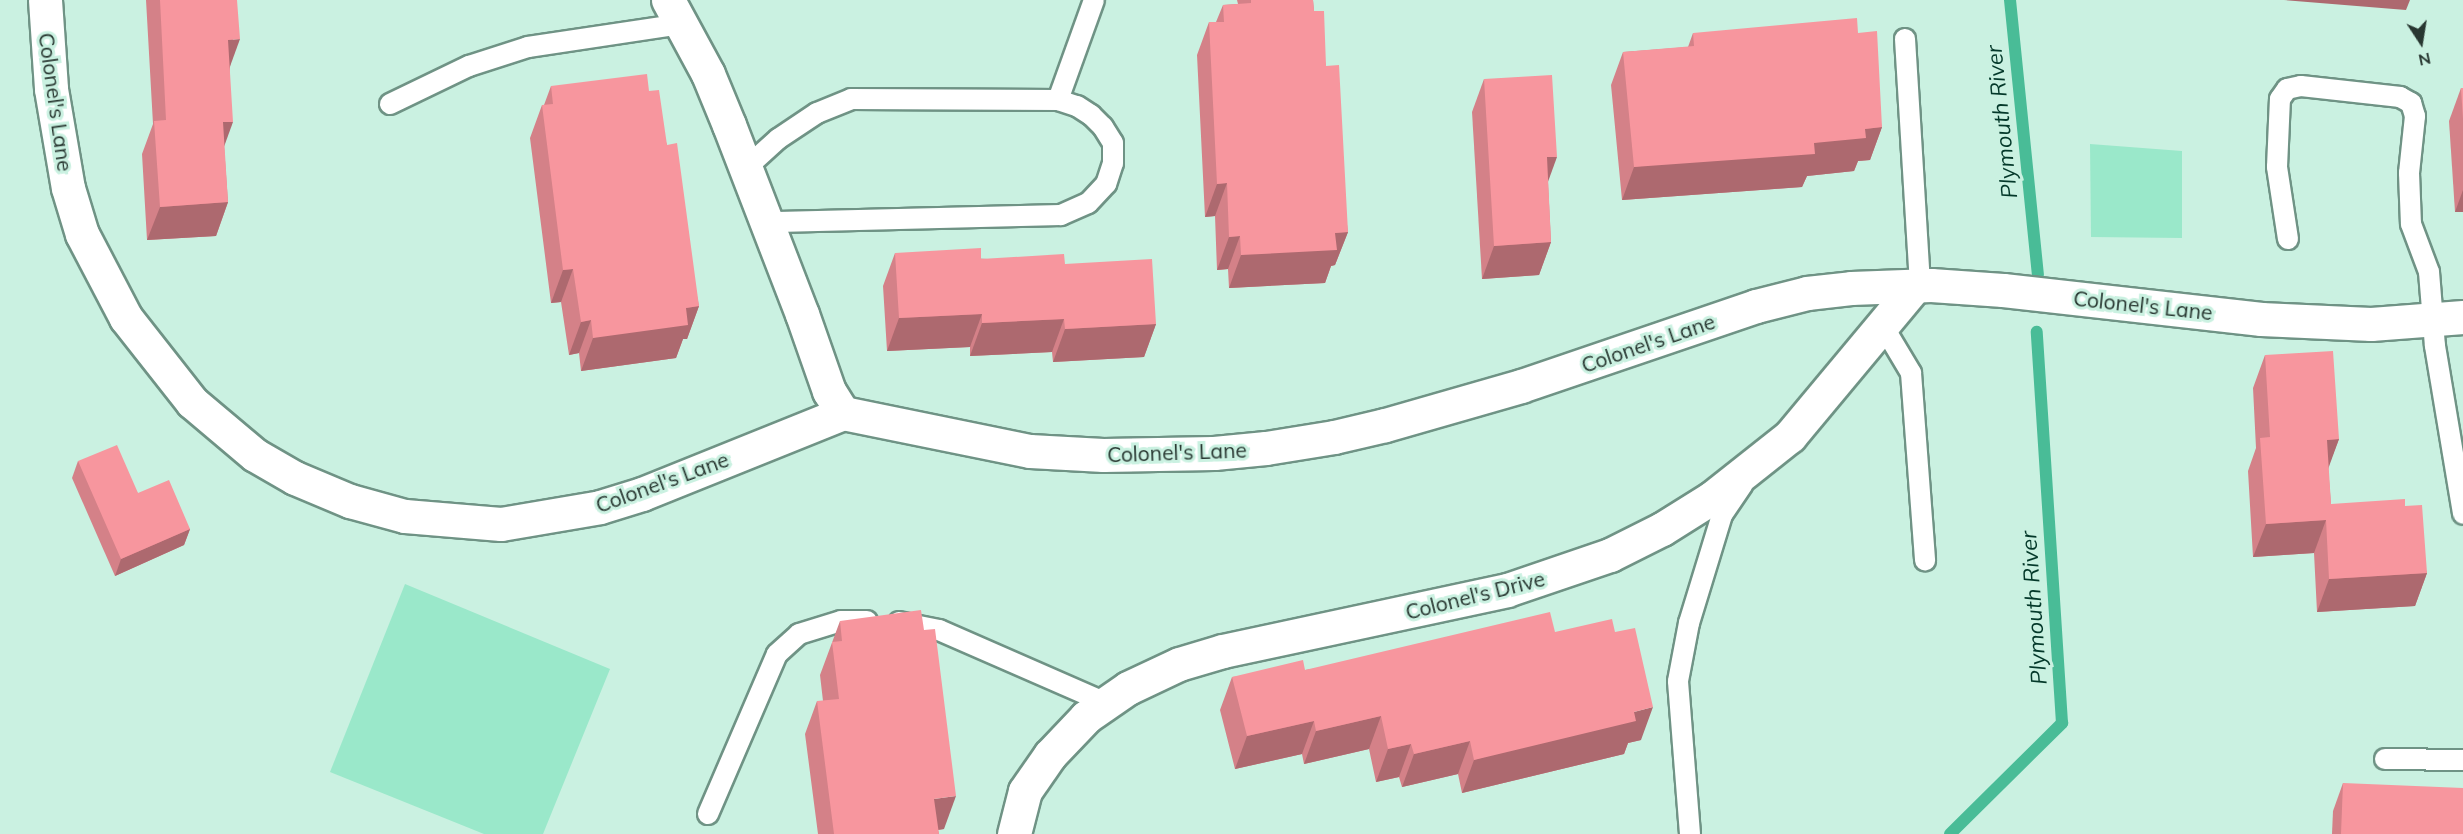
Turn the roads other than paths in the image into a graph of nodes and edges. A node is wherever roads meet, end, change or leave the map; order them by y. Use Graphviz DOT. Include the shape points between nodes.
graph roads {
  1 [pos="45,0"];
  2 [pos="1094,0"];
  3 [pos="675,12"];
  4 [pos="1905,39"];
  5 [pos="1058,100"];
  6 [pos="390,104"];
  7 [pos="746,168"];
  8 [pos="767,222"];
  9 [pos="2288,239"];
  10 [pos="1917,286"];
  11 [pos="2447,319"];
  12 [pos="1883,326"];
  13 [pos="843,413"];
  14 [pos="1754,467"];
  15 [pos="2463,514"];
  16 [pos="1925,560"];
  17 [pos="1106,703"];
  18 [pos="2385,759"];
  19 [pos="2463,760"];
  20 [pos="708,814"];
  21 [pos="1014,834"];
  22 [pos="1690,834"];
  1 -- 13 [label="street, Colonel's Lane" via="58,140 68,188 82,234 103,276 152,355 192,402 255,455 295,478 350,501 405,516 501,524 588,509 642,494"];
  2 -- 5 [label="lane"];
  3 -- 6 [label="lane" via="528,47 469,66"];
  3 -- 7 [label="street" via="708,74"];
  4 -- 10 [label="lane"];
  5 -- 7 [label="lane" via="851,99 818,113 778,139"];
  5 -- 8 [label="lane" via="1091,115 1113,143 1113,163 1106,184 1088,203 1061,215"];
  7 -- 8 [label="street"];
  8 -- 13 [label="street" via="828,391"];
  9 -- 11 [label="lane" via="2277,166 2280,99 2287,89 2301,86 2400,97 2411,103 2415,116 2409,172 2411,224"];
  10 -- 11 [label="street, Colonel's Lane" via="2003,290 2261,319 2371,324"];
  10 -- 12 [label="street, Colonel's Drive"];
  10 -- 13 [label="street, Colonel's Lane" via="1807,293 1756,306 1509,389 1375,427 1266,448 1103,455 1030,451"];
  11 -- 15 [label="lane"];
  12 -- 14 [label="street, Colonel's Drive" via="1790,436"];
  12 -- 16 [label="lane" via="1911,373"];
  14 -- 17 [label="street, Colonel's Drive" via="1662,529 1610,555 1559,574 1507,590 1223,651 1179,664"];
  14 -- 22 [label="lane" via="1722,515 1689,623 1678,681"];
  17 -- 20 [label="lane" via="939,630 890,621 841,621 799,634 777,654"];
  17 -- 21 [label="street, Colonel's Drive" via="1086,717 1025,791"];
  18 -- 19 [label="lane"];
}
